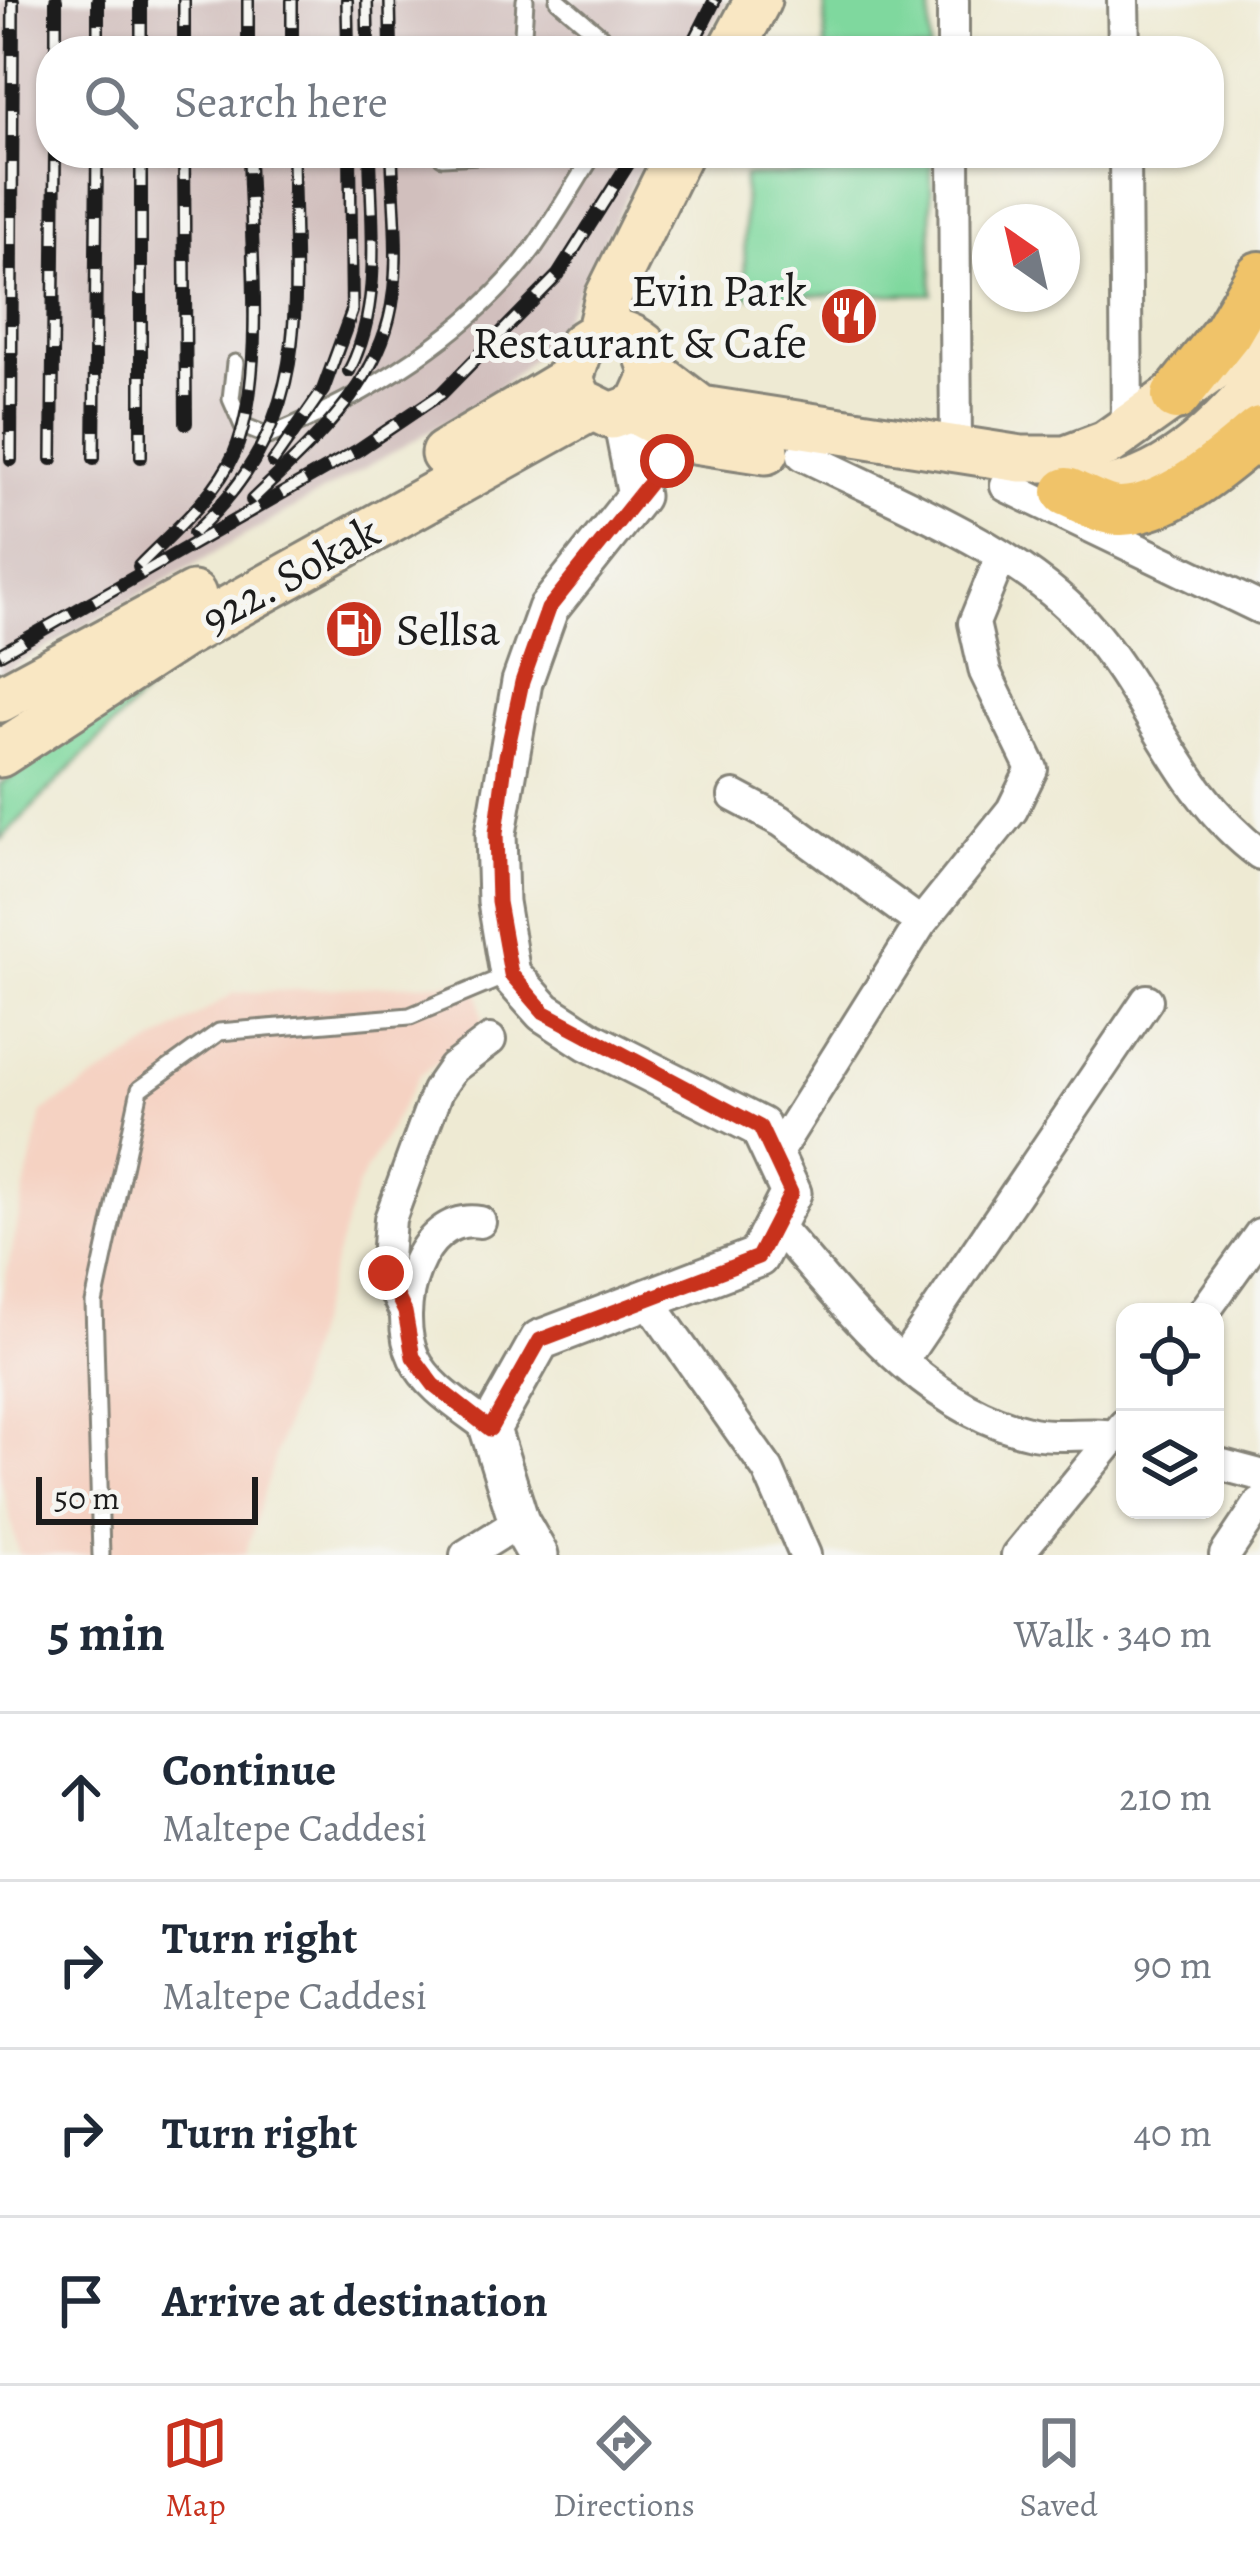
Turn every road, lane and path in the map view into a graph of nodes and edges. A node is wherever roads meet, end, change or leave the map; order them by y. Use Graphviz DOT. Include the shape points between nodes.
graph roads {
  1 [pos="525,0"];
  2 [pos="558,0"];
  3 [pos="758,0"];
  4 [pos="953,0"];
  5 [pos="1123,0"];
  6 [pos="523,36"];
  7 [pos="600,36"];
  8 [pos="739,36"];
  9 [pos="953,36"];
  10 [pos="1124,36"];
  11 [pos="584,168"];
  12 [pos="672,168"];
  13 [pos="954,168"];
  14 [pos="1125,168"];
  15 [pos="1260,276"];
  16 [pos="599,334"];
  17 [pos="1257,350"];
  18 [pos="235,363"];
  19 [pos="1176,396"];
  20 [pos="614,397"];
  21 [pos="1127,429"];
  22 [pos="1260,430"];
  23 [pos="687,439"];
  24 [pos="956,447"];
  25 [pos="803,455"];
  26 [pos="1006,486"];
  27 [pos="1067,493"];
  28 [pos="638,496"];
  29 [pos="1000,559"];
  30 [pos="1253,598"];
  31 [pos="0,699"];
  32 [pos="0,754"];
  33 [pos="734,796"];
  34 [pos="1260,854"];
  35 [pos="921,923"];
  36 [pos="511,974"];
  37 [pos="1148,1000"];
  38 [pos="490,1040"];
  39 [pos="774,1157"];
  40 [pos="480,1222"];
  41 [pos="775,1224"];
  42 [pos="1260,1234"];
  43 [pos="648,1300"];
  44 [pos="1210,1303"];
  45 [pos="405,1312"];
  46 [pos="903,1360"];
  47 [pos="490,1429"];
  48 [pos="1116,1432"];
  49 [pos="1116,1439"];
  50 [pos="1224,1465"];
  51 [pos="1260,1475"];
  52 [pos="1260,1503"];
  53 [pos="528,1538"];
  54 [pos="101,1555"];
  55 [pos="466,1555"];
  56 [pos="805,1555"];
  57 [pos="1017,1555"];
  58 [pos="1225,1555"];
  1 -- 6 [label="lane"];
  2 -- 7 [label="lane"];
  3 -- 8 [label="main road"];
  4 -- 9 [label="street"];
  5 -- 10 [label="street"];
  11 -- 18 [label="lane" via="532,250 462,322 349,400 268,436 243,426 231,399"];
  12 -- 16 [label="main road" via="608,297"];
  13 -- 24 [label="street"];
  14 -- 21 [label="street"];
  15 -- 19 [label="main road"];
  16 -- 20 [label="main road" via="574,355"];
  16 -- 20 [label="main road" via="644,346"];
  17 -- 19 [label="main road"];
  17 -- 27 [label="main road" via="1219,429 1170,467 1120,490"];
  19 -- 21 [label="main road"];
  20 -- 23 [label="main road"];
  20 -- 24 [label="main road"];
  20 -- 28 [label="street"];
  20 -- 31 [label="main road, 922. Sokak" via="327,521"];
  20 -- 32 [label="main road, 922. Sokak" via="182,635"];
  21 -- 24 [label="main road" via="1066,459"];
  22 -- 27 [label="main road" via="1160,500 1118,512"];
  23 -- 25 [label="main road"];
  23 -- 28 [label="street"];
  25 -- 26 [label="main road"];
  25 -- 29 [label="street"];
  26 -- 27 [label="main road"];
  26 -- 30 [label="street"];
  28 -- 36 [label="street" via="548,609 522,682 496,833"];
  29 -- 34 [label="street" via="1084,621 1223,827"];
  29 -- 35 [label="street" via="974,623 985,672 1032,769 1012,809"];
  33 -- 35 [label="street"];
  35 -- 39 [label="street"];
  36 -- 39 [label="street" via="544,1012 589,1041 760,1127"];
  36 -- 54 [label="lane" via="410,1016 218,1032 140,1089 94,1303"];
  37 -- 46 [label="street"];
  38 -- 45 [label="street" via="437,1091 390,1219 386,1273"];
  39 -- 41 [label="street" via="791,1193"];
  40 -- 45 [label="street" via="461,1219 438,1229"];
  41 -- 43 [label="street" via="758,1257"];
  41 -- 46 [label="street"];
  42 -- 44 [label="street"];
  43 -- 47 [label="street" via="540,1340"];
  43 -- 56 [label="street" via="768,1470"];
  45 -- 47 [label="street" via="413,1357 434,1385"];
  46 -- 48 [label="street" via="932,1388 1034,1434"];
  47 -- 53 [label="street"];
  49 -- 57 [label="street"];
  50 -- 51 [label="street"];
  52 -- 58 [label="street"];
  53 -- 55 [label="street"];
}
